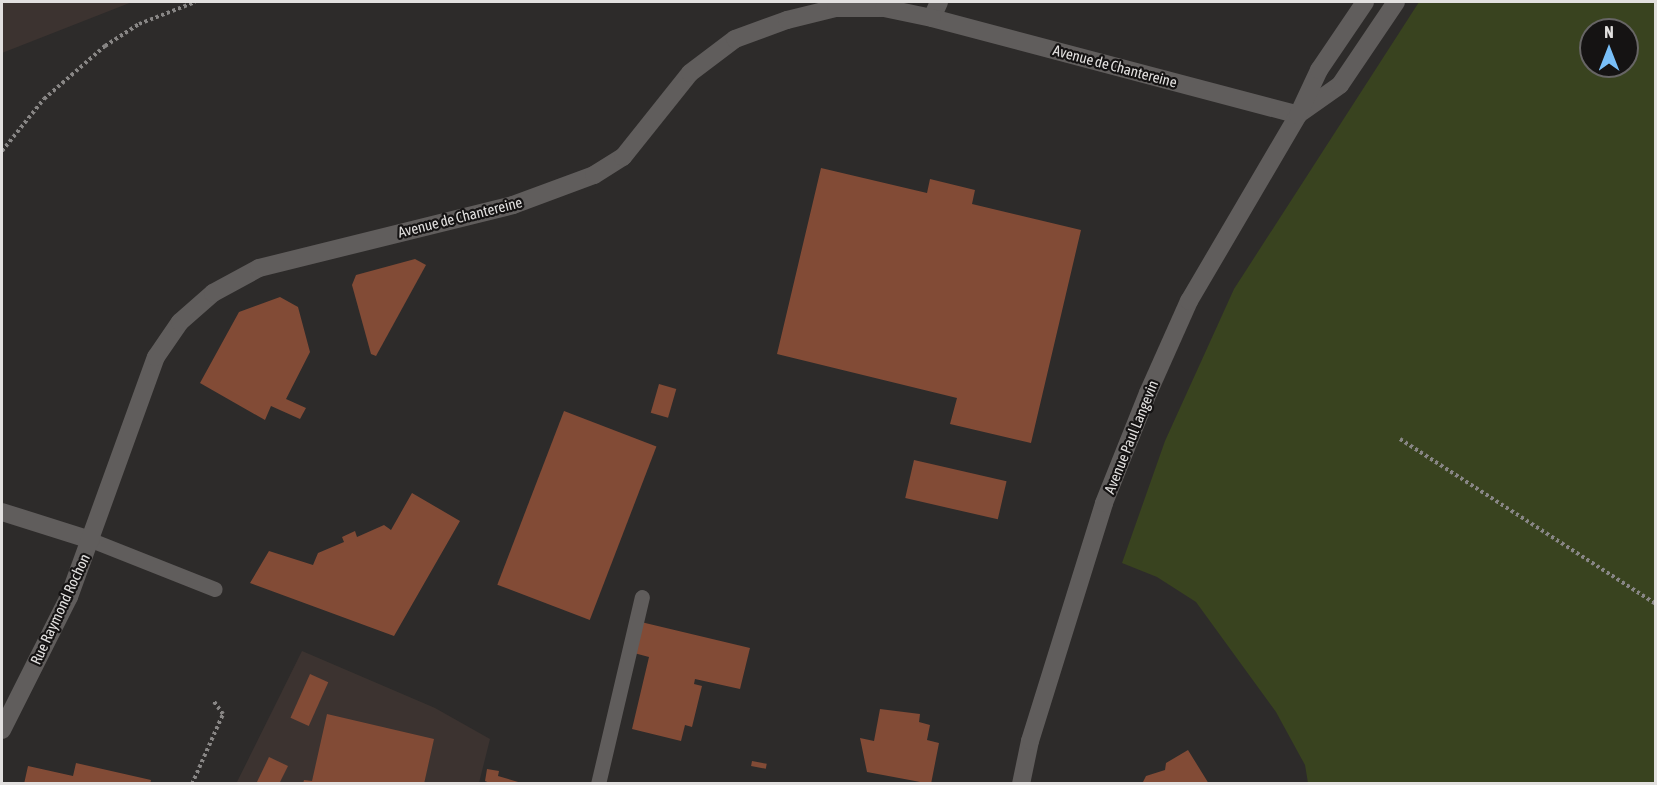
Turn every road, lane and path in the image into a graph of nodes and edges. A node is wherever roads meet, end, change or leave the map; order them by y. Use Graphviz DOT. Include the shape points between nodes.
graph roads {
  1 [pos="195,2"];
  2 [pos="1365,2"];
  3 [pos="1396,2"];
  4 [pos="935,10"];
  5 [pos="1298,115"];
  6 [pos="2,151"];
  7 [pos="1400,438"];
  8 [pos="2,512"];
  9 [pos="91,540"];
  10 [pos="215,589"];
  11 [pos="642,597"];
  12 [pos="1656,604"];
  13 [pos="213,700"];
  14 [pos="2,730"];
  15 [pos="192,783"];
  16 [pos="598,783"];
  17 [pos="1021,783"];
  1 -- 6 [label="path" via="139,24 105,46 44,99"];
  2 -- 5 [label="street, Avenue Paul Langevin" via="1319,70"];
  3 -- 5 [label="street, Avenue Paul Langevin" via="1340,85"];
  4 -- 5 [label="street, Avenue de Chantereine"];
  4 -- 9 [label="street, Avenue de Chantereine" via="836,8 735,39 690,73 623,157 594,175 513,205 281,262 235,279 180,322 156,357"];
  5 -- 17 [label="street, Avenue Paul Langevin" via="1189,301 1148,393 1101,512 1030,741"];
  7 -- 12 [label="path"];
  8 -- 9 [label="street, Rue Raymond Rochon"];
  9 -- 10 [label="lane"];
  9 -- 14 [label="street, Rue Raymond Rochon" via="69,597"];
  11 -- 16 [label="lane"];
  13 -- 15 [label="path" via="224,714"];
}
